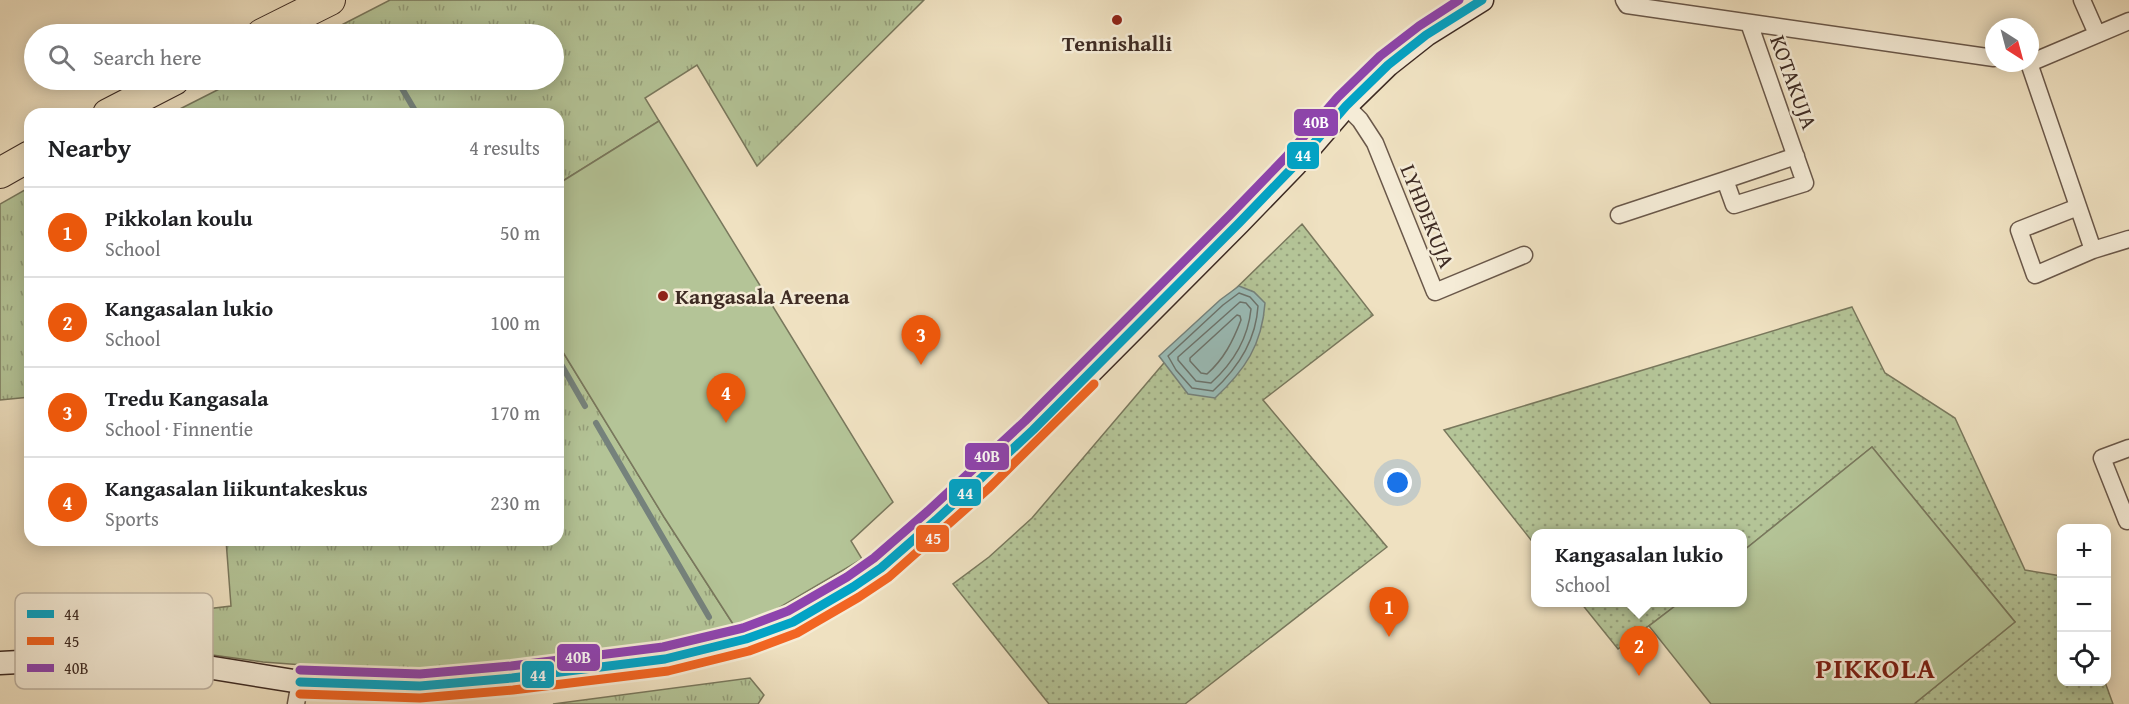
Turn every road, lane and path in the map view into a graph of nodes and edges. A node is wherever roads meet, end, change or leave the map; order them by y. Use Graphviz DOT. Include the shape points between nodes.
graph roads {
  1 [pos="330,0"];
  2 [pos="1482,0"];
  3 [pos="1624,0"];
  4 [pos="2082,0"];
  5 [pos="2129,21"];
  6 [pos="1749,23"];
  7 [pos="281,24"];
  8 [pos="2097,34"];
  9 [pos="1985,57"];
  10 [pos="2039,59"];
  11 [pos="2032,72"];
  12 [pos="155,90"];
  13 [pos="1346,106"];
  14 [pos="120,108"];
  15 [pos="1796,156"];
  16 [pos="24,159"];
  17 [pos="0,172"];
  18 [pos="1725,180"];
  19 [pos="2078,207"];
  20 [pos="1619,215"];
  21 [pos="2129,238"];
  22 [pos="2093,250"];
  23 [pos="1524,255"];
  24 [pos="2129,448"];
  25 [pos="2129,520"];
  26 [pos="15,662"];
  27 [pos="0,663"];
  28 [pos="213,671"];
  29 [pos="298,693"];
  1 -- 7 [label="highway"];
  2 -- 13 [label="street" via="1426,35"];
  3 -- 6 [label="street" via="1627,5"];
  4 -- 8 [label="street"];
  5 -- 8 [label="street"];
  6 -- 9 [label="street"];
  6 -- 15 [label="street, KOTAKUJA"];
  8 -- 10 [label="street"];
  11 -- 19 [label="street"];
  12 -- 14 [label="highway"];
  13 -- 23 [label="street, LYHDEKUJA" via="1375,143 1435,292"];
  13 -- 29 [label="street" via="1239,223 980,480 854,587 793,621 746,639 665,659 420,686"];
  15 -- 18 [label="street, KOTAKUJA"];
  15 -- 18 [label="street, KOTAKUJA" via="1805,183 1734,205"];
  16 -- 17 [label="highway"];
  18 -- 20 [label="street, KOTAKUJA"];
  19 -- 22 [label="street"];
  19 -- 22 [label="street" via="2019,230 2035,275"];
  21 -- 22 [label="street"];
  24 -- 25 [label="street" via="2102,458"];
  26 -- 27 [label="street"];
  28 -- 29 [label="street"];
}
